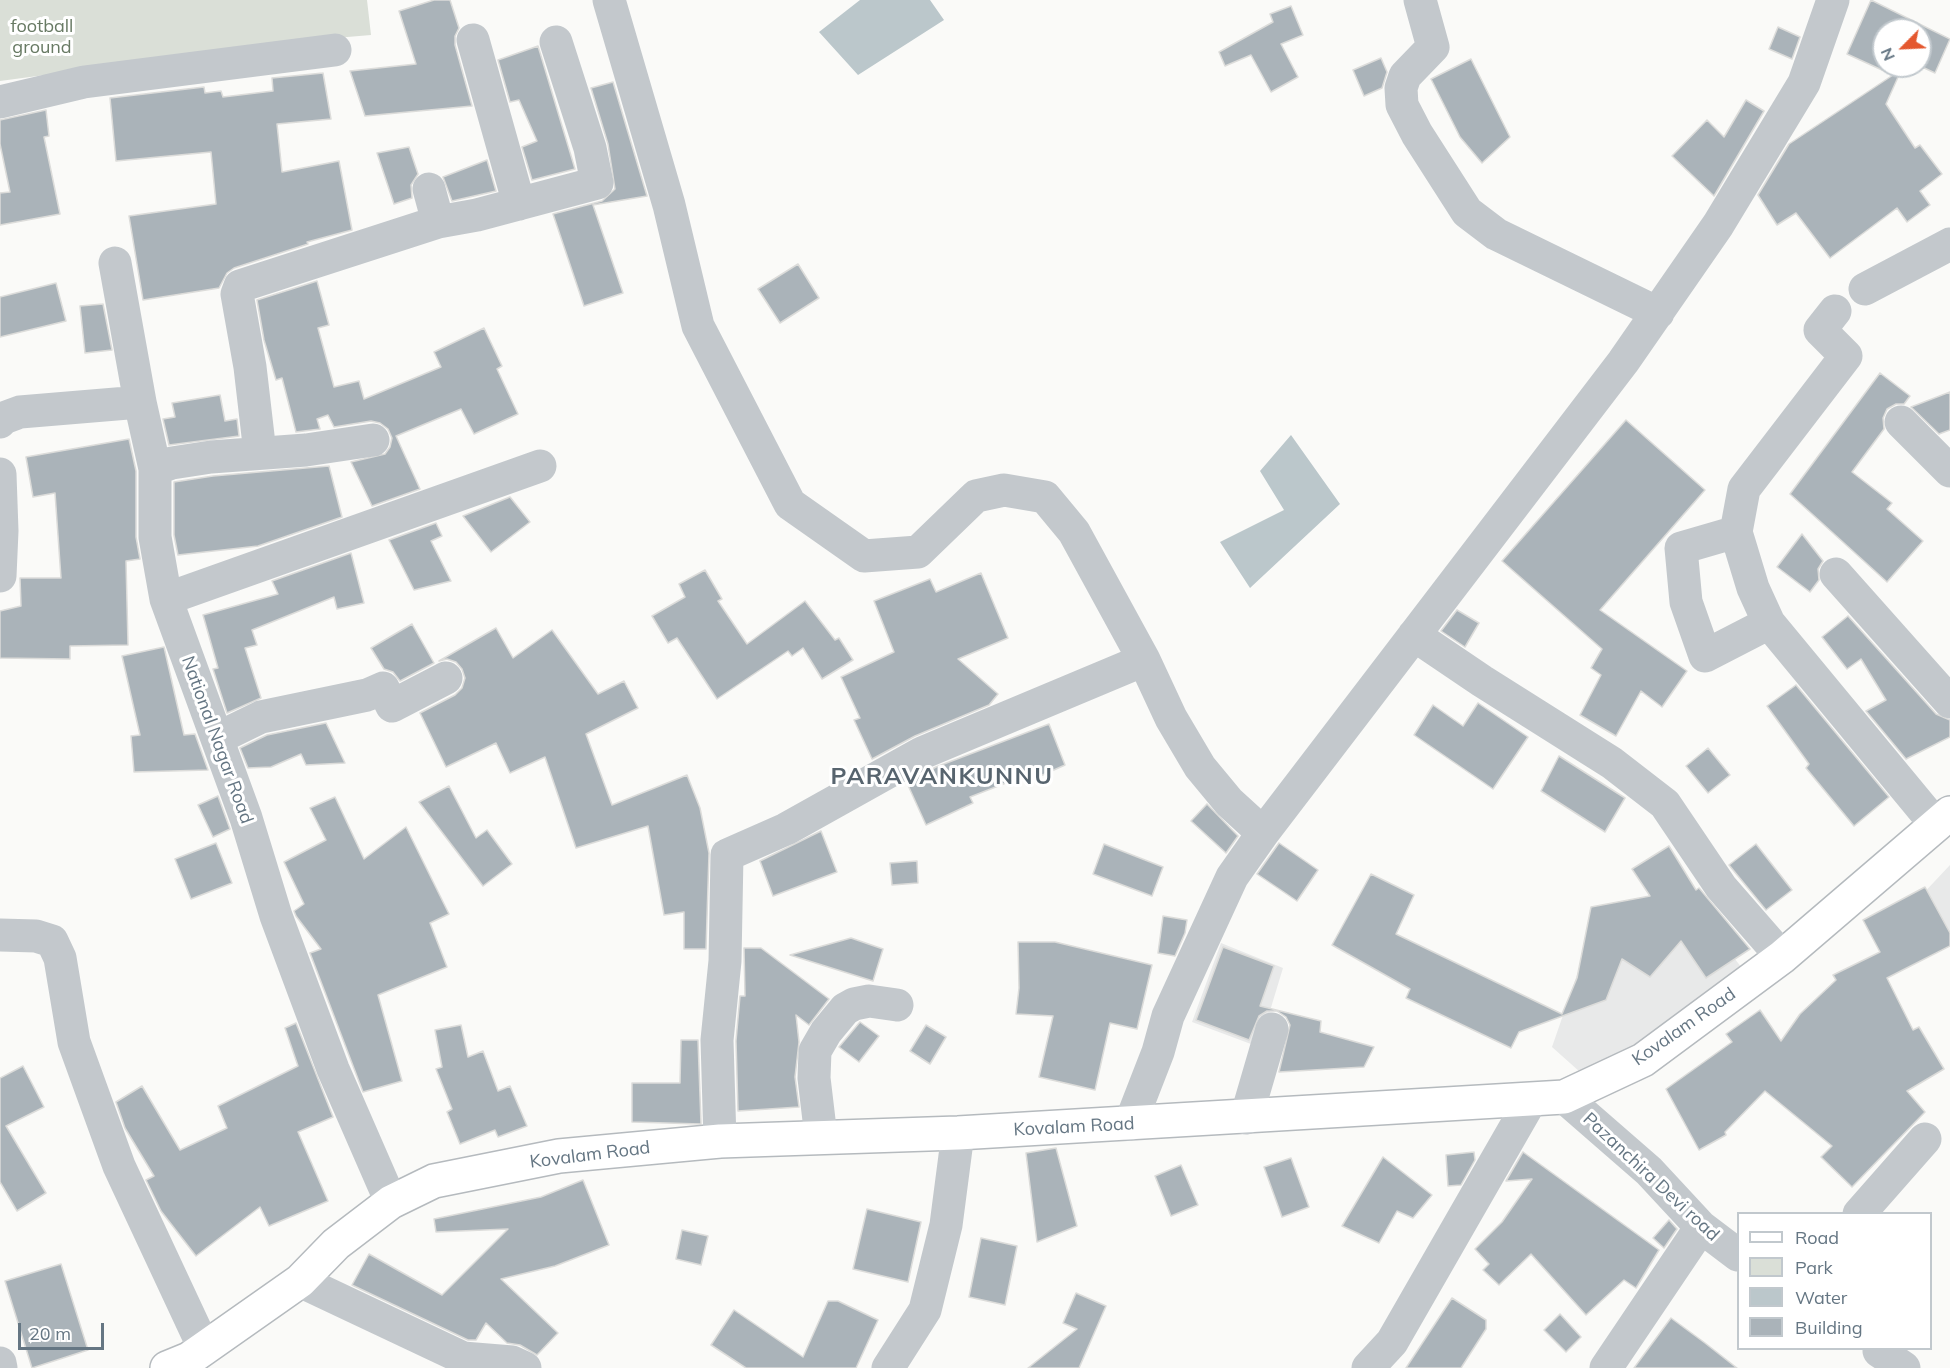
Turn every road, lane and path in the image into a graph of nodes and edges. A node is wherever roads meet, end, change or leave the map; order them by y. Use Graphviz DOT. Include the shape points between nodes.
graph roads {
  1 [pos="609,0"];
  2 [pos="1420,0"];
  3 [pos="1833,0"];
  4 [pos="473,40"];
  5 [pos="556,42"];
  6 [pos="335,50"];
  7 [pos="0,102"];
  8 [pos="429,189"];
  9 [pos="519,204"];
  10 [pos="438,222"];
  11 [pos="1950,243"];
  12 [pos="116,263"];
  13 [pos="1865,289"];
  14 [pos="1835,311"];
  15 [pos="1658,313"];
  16 [pos="140,402"];
  17 [pos="0,420"];
  18 [pos="1901,422"];
  19 [pos="373,440"];
  20 [pos="260,453"];
  21 [pos="540,466"];
  22 [pos="155,469"];
  23 [pos="1950,471"];
  24 [pos="0,474"];
  25 [pos="1736,532"];
  26 [pos="1836,574"];
  27 [pos="0,576"];
  28 [pos="166,599"];
  29 [pos="1769,623"];
  30 [pos="1414,635"];
  31 [pos="1144,660"];
  32 [pos="446,678"];
  33 [pos="1950,702"];
  34 [pos="218,738"];
  35 [pos="1943,819"];
  36 [pos="1263,833"];
  37 [pos="0,935"];
  38 [pos="1782,957"];
  39 [pos="897,1005"];
  40 [pos="1272,1029"];
  41 [pos="1564,1097"];
  42 [pos="1531,1100"];
  43 [pos="1246,1118"];
  44 [pos="1130,1124"];
  45 [pos="958,1133"];
  46 [pos="821,1137"];
  47 [pos="1925,1139"];
  48 [pos="720,1141"];
  49 [pos="391,1203"];
  50 [pos="1862,1212"];
  51 [pos="1701,1227"];
  52 [pos="1737,1254"];
  53 [pos="300,1281"];
  54 [pos="204,1348"];
  55 [pos="0,1363"];
  56 [pos="482,1364"];
  57 [pos="1,1368"];
  58 [pos="167,1368"];
  59 [pos="525,1368"];
  60 [pos="888,1368"];
  61 [pos="1368,1368"];
  62 [pos="1606,1368"];
  1 -- 31 [label="street" via="669,205 698,326 790,504 864,556 918,552 976,496 1004,490 1045,497 1074,532"];
  2 -- 15 [label="street" via="1433,46 1405,76 1402,105 1467,212 1496,234"];
  3 -- 15 [label="street" via="1804,82 1718,225"];
  4 -- 9 [label="street"];
  5 -- 9 [label="street" via="590,148 597,183"];
  6 -- 7 [label="street" via="84,82"];
  8 -- 10 [label="street"];
  9 -- 10 [label="street"];
  10 -- 20 [label="street" via="240,286 237,294"];
  11 -- 13 [label="street"];
  12 -- 16 [label="street, National Nagar Road"];
  14 -- 25 [label="street" via="1820,330 1846,356 1744,489"];
  15 -- 30 [label="street"];
  16 -- 17 [label="street" via="20,412"];
  16 -- 22 [label="street, National Nagar Road"];
  18 -- 23 [label="street"];
  19 -- 20 [label="street"];
  20 -- 22 [label="street" via="211,457"];
  21 -- 28 [label="street"];
  22 -- 28 [label="street, National Nagar Road" via="155,537"];
  24 -- 27 [label="street"];
  25 -- 29 [label="street" via="1753,588"];
  25 -- 29 [label="street" via="1681,548 1686,602 1705,656"];
  26 -- 33 [label="street"];
  28 -- 34 [label="street, National Nagar Road"];
  29 -- 35 [label="street"];
  30 -- 36 [label="street"];
  30 -- 38 [label="street" via="1612,763 1665,804 1721,887"];
  31 -- 36 [label="street" via="1200,767 1229,802"];
  31 -- 48 [label="street" via="922,753 786,829 727,855 725,961 717,1040"];
  32 -- 34 [label="street" via="392,706 383,688 367,695 261,717"];
  34 -- 49 [label="street, National Nagar Road" via="276,916 333,1069"];
  35 -- 38 [label="main road, Kovalam Road"];
  36 -- 44 [label="street" via="1232,877 1168,1016"];
  37 -- 54 [label="street" via="36,936 52,941 60,958 74,1042 116,1156"];
  38 -- 41 [label="main road, Kovalam Road" via="1643,1060"];
  39 -- 46 [label="street" via="869,1001 854,1004 845,1009 820,1042 815,1052 814,1078"];
  40 -- 43 [label="street"];
  41 -- 42 [label="main road, Kovalam Road"];
  41 -- 51 [label="street, Pazanchira Devi road" via="1648,1171"];
  42 -- 43 [label="main road, Kovalam Road"];
  42 -- 61 [label="street" via="1392,1342"];
  43 -- 44 [label="main road, Kovalam Road"];
  44 -- 45 [label="main road, Kovalam Road"];
  45 -- 46 [label="main road, Kovalam Road"];
  45 -- 60 [label="street" via="946,1225 925,1310"];
  46 -- 48 [label="main road, Kovalam Road"];
  47 -- 50 [label="street"];
  48 -- 49 [label="main road, Kovalam Road" via="559,1156 434,1181"];
  49 -- 53 [label="main road, Kovalam Road" via="336,1244"];
  51 -- 52 [label="street, Pazanchira Devi road"];
  51 -- 62 [label="street"];
  53 -- 54 [label="main road, Kovalam Road"];
  53 -- 56 [label="street"];
  54 -- 58 [label="main road, Kovalam Road"];
  55 -- 57 [label="street"];
  56 -- 59 [label="street" via="512,1362"];
}
